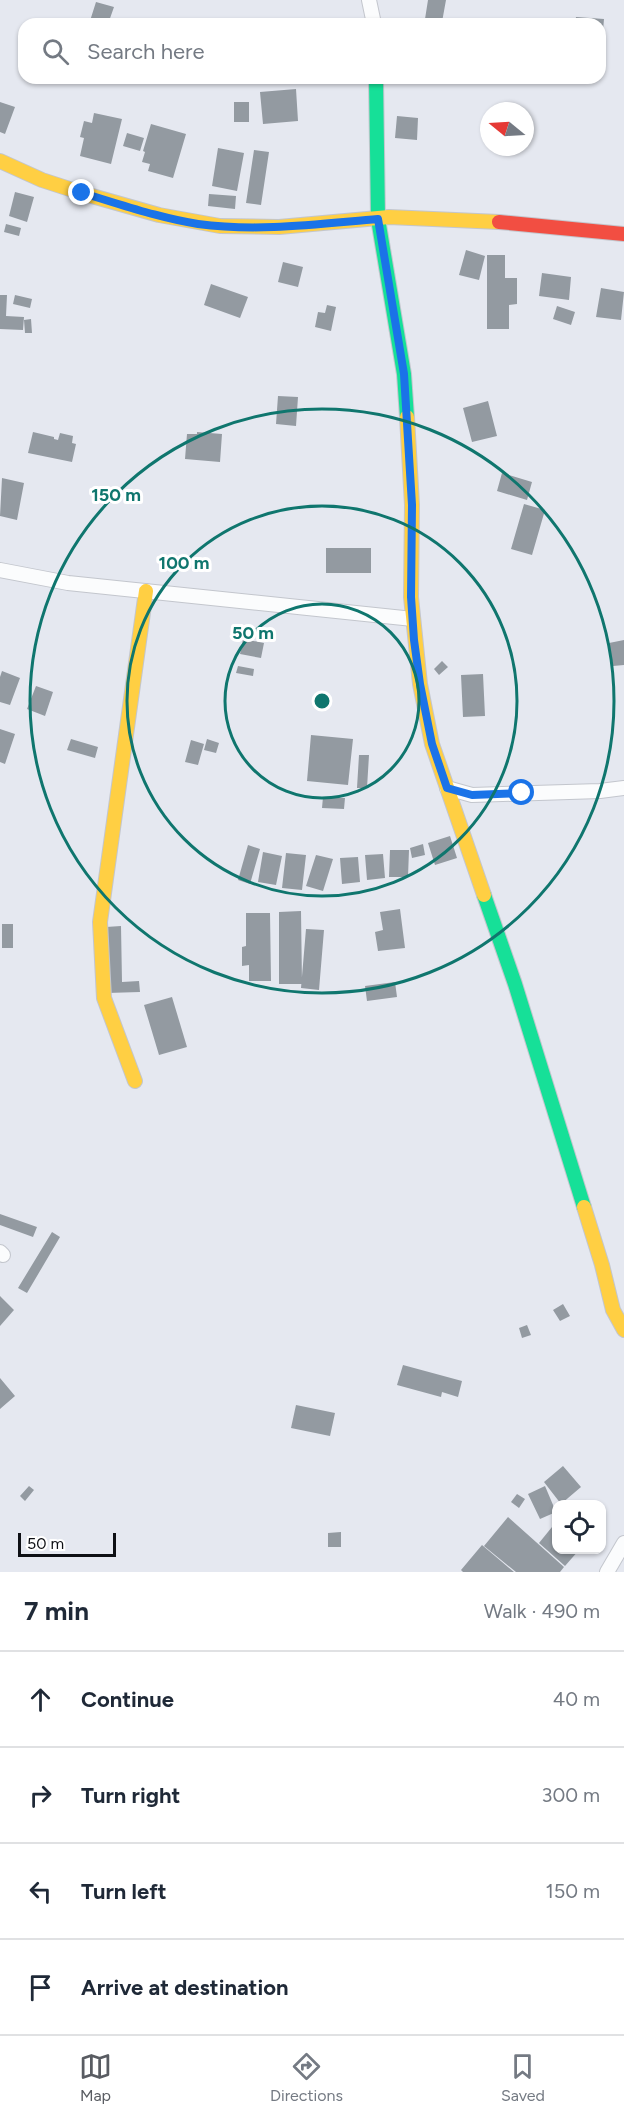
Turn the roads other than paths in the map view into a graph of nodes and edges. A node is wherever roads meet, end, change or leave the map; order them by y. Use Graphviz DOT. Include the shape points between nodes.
graph roads {
  1 [pos="369,0"];
  2 [pos="373,18"];
  3 [pos="376,84"];
  4 [pos="0,161"];
  5 [pos="378,219"];
  6 [pos="624,234"];
  7 [pos="0,570"];
  8 [pos="146,591"];
  9 [pos="413,619"];
  10 [pos="447,788"];
  11 [pos="624,788"];
  12 [pos="135,1081"];
  13 [pos="624,1330"];
  14 [pos="624,1543"];
  15 [pos="607,1572"];
  1 -- 2 [label="street"];
  3 -- 5 [label="street"];
  4 -- 5 [label="street" via="82,193 196,223 294,226"];
  5 -- 6 [label="street" via="510,223"];
  5 -- 9 [label="street" via="404,374 412,505"];
  7 -- 8 [label="street" via="68,583"];
  8 -- 9 [label="street"];
  8 -- 12 [label="street" via="100,922 104,998"];
  9 -- 10 [label="street" via="430,734"];
  10 -- 11 [label="street" via="472,795"];
  10 -- 13 [label="street" via="515,984 613,1311"];
  14 -- 15 [label="street"];
}
